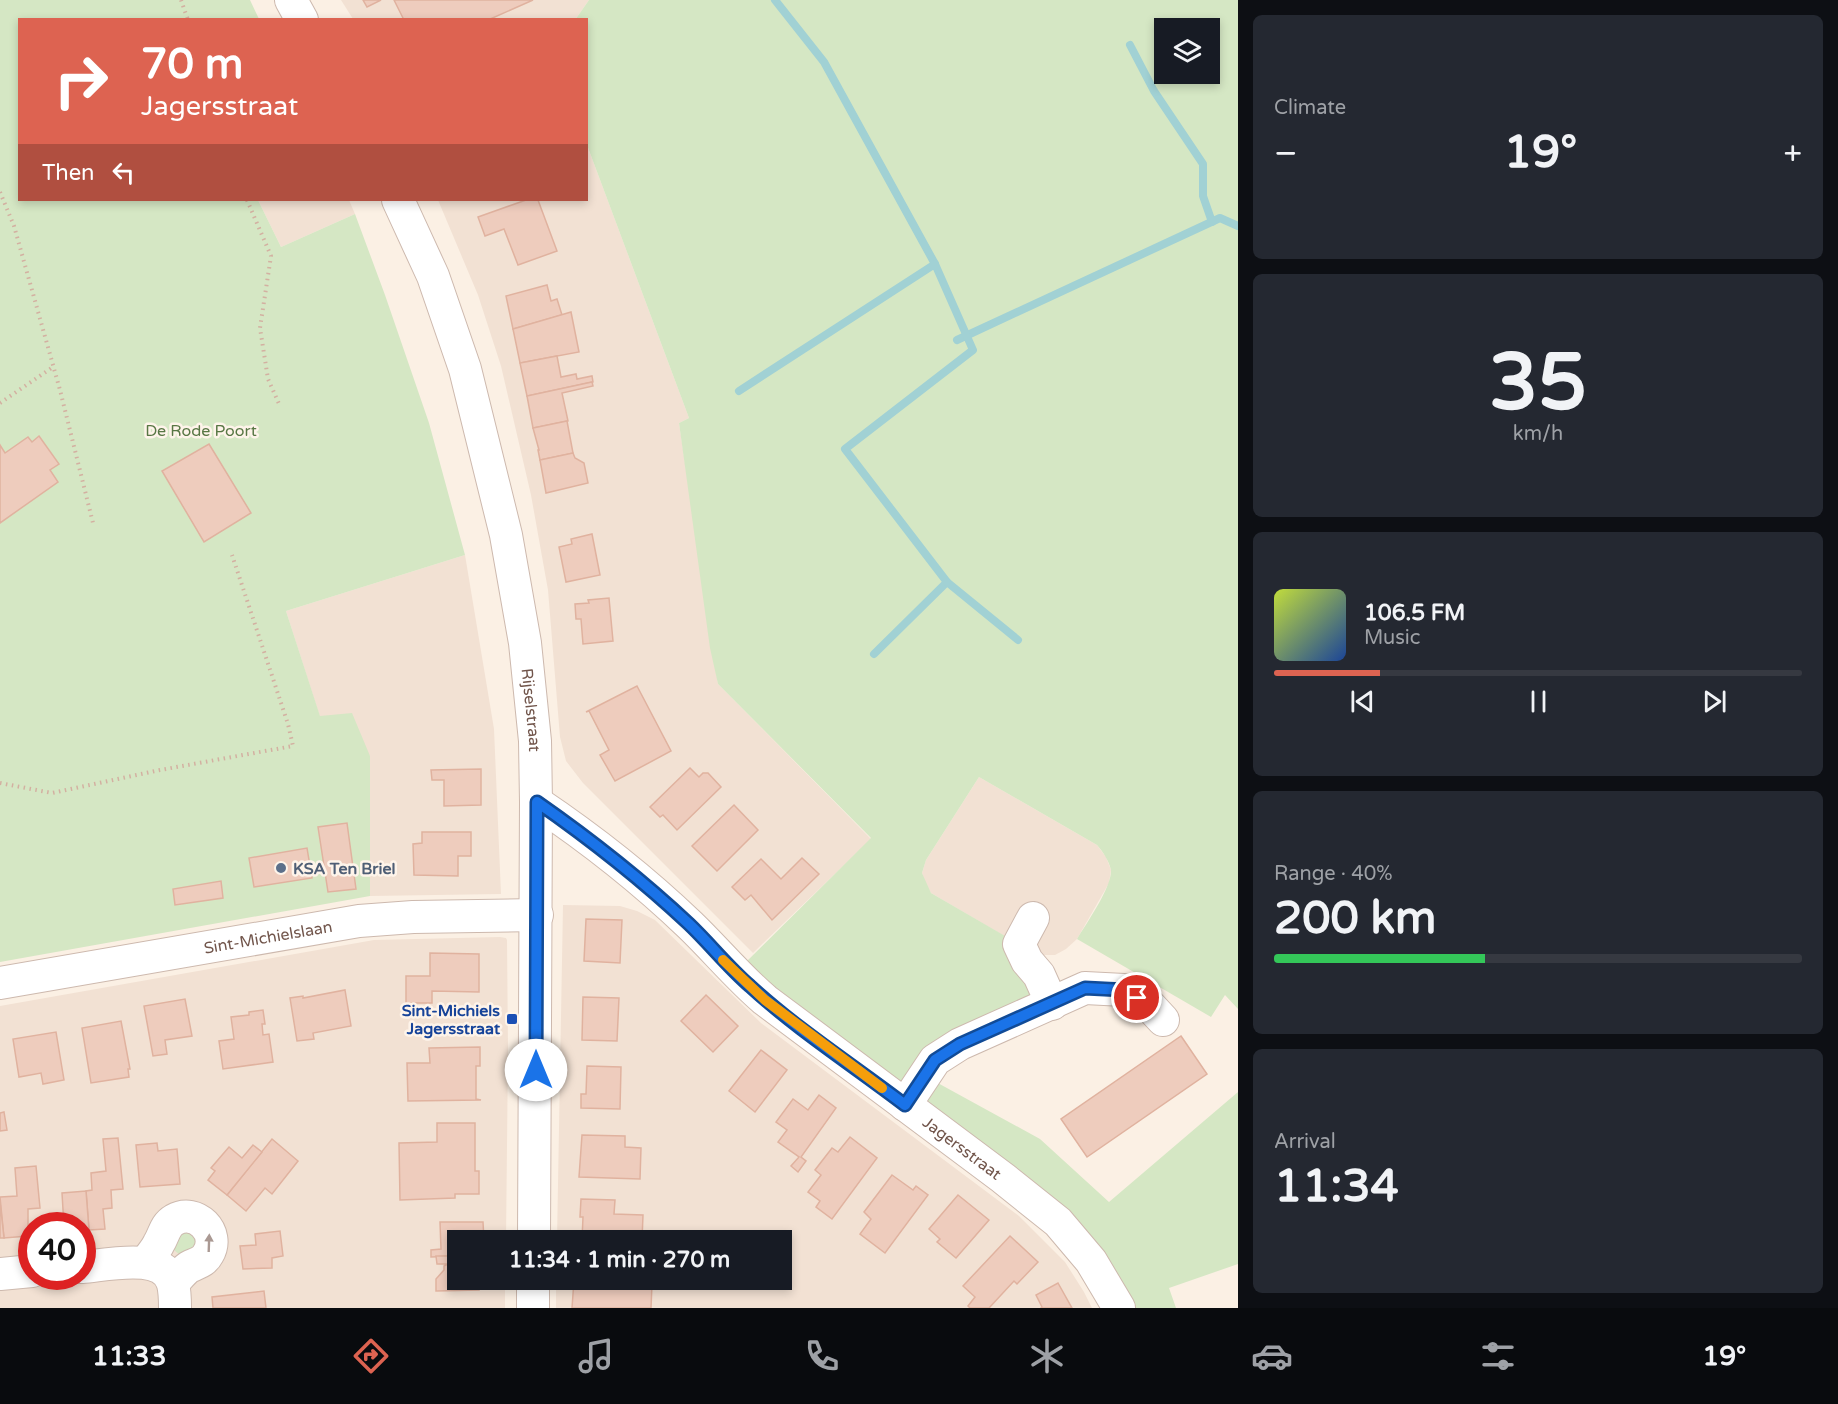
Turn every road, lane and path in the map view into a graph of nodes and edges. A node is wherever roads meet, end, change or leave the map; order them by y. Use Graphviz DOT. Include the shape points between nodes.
graph roads {
  1 [pos="181,0"];
  2 [pos="291,0"];
  3 [pos="187,18"];
  4 [pos="301,18"];
  5 [pos="0,192"];
  6 [pos="247,201"];
  7 [pos="398,201"];
  8 [pos="53,367"];
  9 [pos="0,403"];
  10 [pos="280,406"];
  11 [pos="93,523"];
  12 [pos="232,555"];
  13 [pos="0,783"];
  14 [pos="537,802"];
  15 [pos="537,915"];
  16 [pos="1033,918"];
  17 [pos="0,983"];
  18 [pos="1052,1004"];
  19 [pos="1163,1020"];
  20 [pos="905,1105"];
  21 [pos="534,1230"];
  22 [pos="146,1262"];
  23 [pos="96,1266"];
  24 [pos="18,1272"];
  25 [pos="0,1274"];
  26 [pos="533,1290"];
  27 [pos="174,1296"];
  28 [pos="533,1308"];
  29 [pos="1119,1308"];
  1 -- 3 [label="path"];
  2 -- 4 [label="street"];
  5 -- 8 [label="path" via="14,226"];
  6 -- 10 [label="path" via="271,256 260,328 268,379"];
  7 -- 14 [label="street, Rijselstraat" via="433,276 465,369 506,535 525,643 536,741"];
  8 -- 9 [label="path"];
  8 -- 11 [label="path"];
  12 -- 13 [label="path" via="293,746 52,793"];
  14 -- 15 [label="street, Rijselstraat"];
  14 -- 20 [label="street, Jagersstraat" via="648,886 765,1000"];
  15 -- 17 [label="street, Sint-Michielslaan" via="359,921"];
  15 -- 21 [label="street, Rijselstraat"];
  16 -- 18 [label="street" via="1019,944"];
  18 -- 19 [label="street" via="1085,988 1124,990 1150,1006"];
  18 -- 20 [label="street" via="960,1044 935,1060"];
  20 -- 29 [label="street, Jagersstraat" via="1058,1222 1091,1261"];
  22 -- 23 [label="street"];
  22 -- 27 [label="street" via="164,1269"];
  27 -- 22 [label="street, one-way" via="189,1267 204,1260 209,1252 211,1236 203,1223 188,1216 173,1221"];
  24 -- 25 [label="street"];
  26 -- 28 [label="street"];
}
